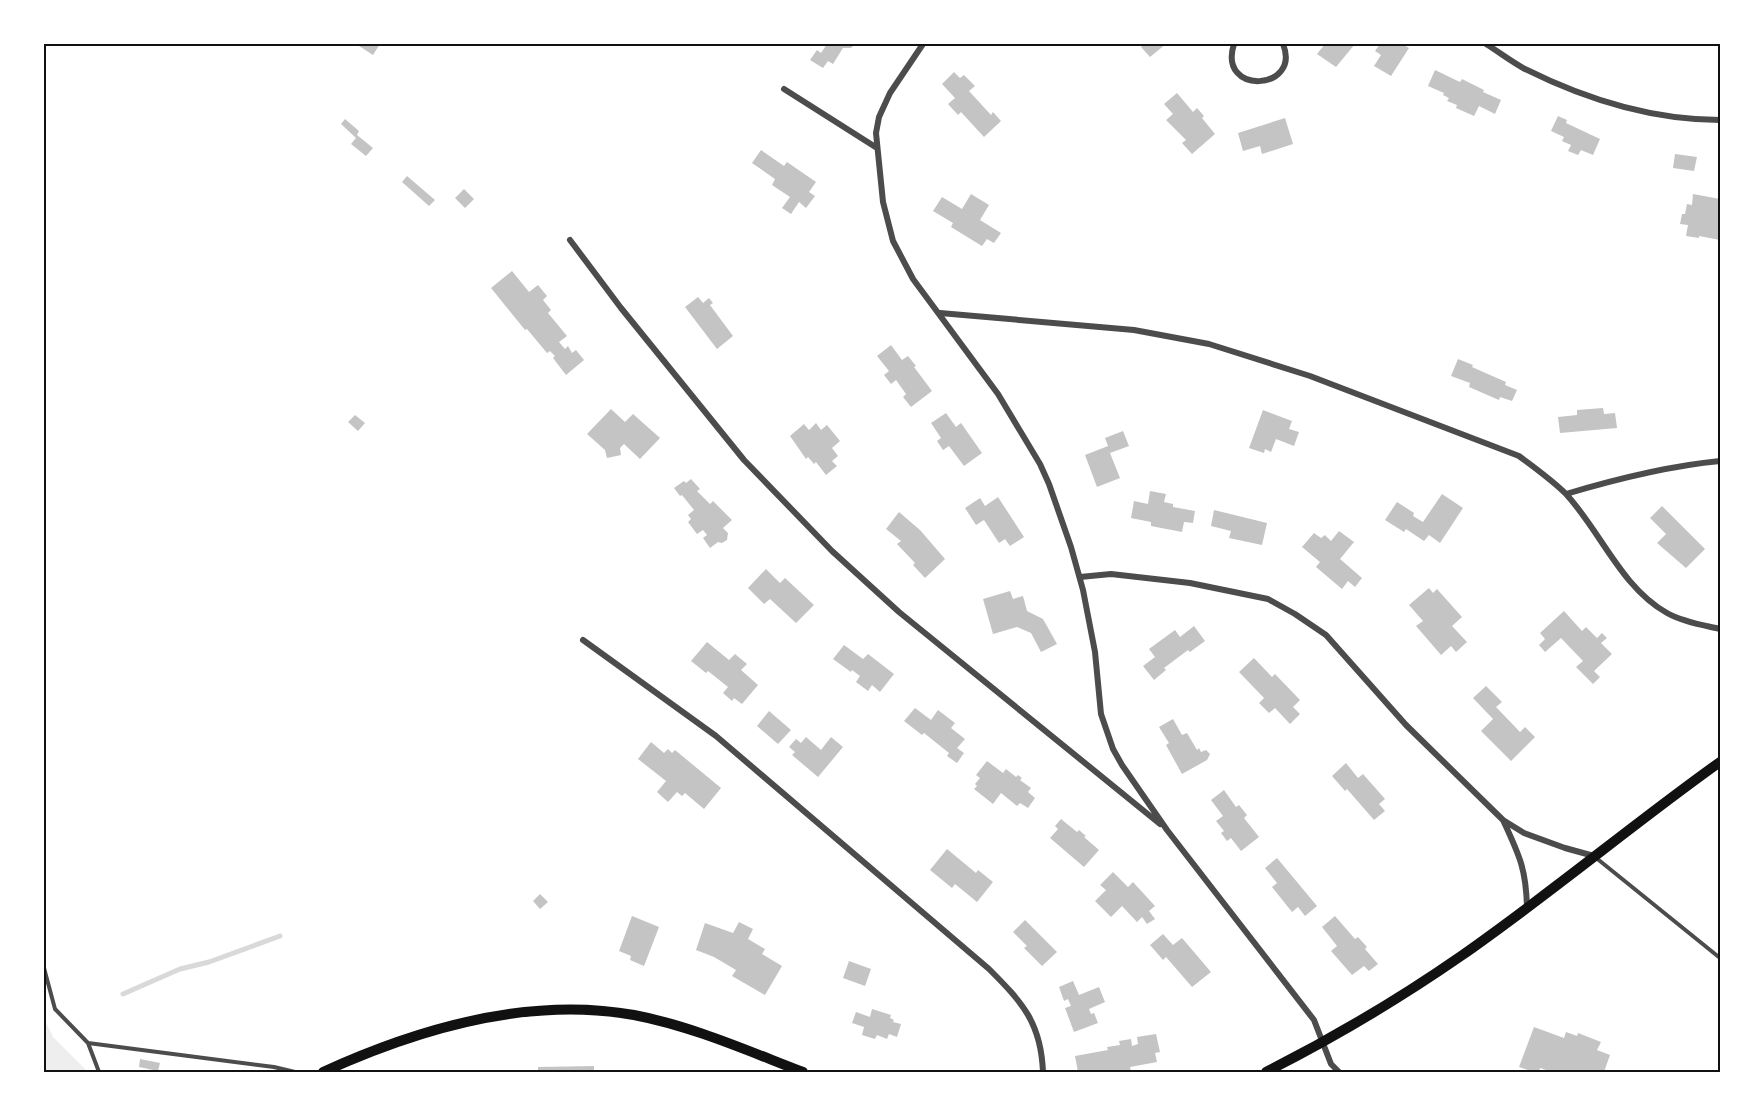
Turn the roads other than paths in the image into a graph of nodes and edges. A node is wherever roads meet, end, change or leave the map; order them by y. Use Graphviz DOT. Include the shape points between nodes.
graph roads {
  1 [pos="923,44"];
  2 [pos="1234,44"];
  3 [pos="1284,44"];
  4 [pos="1486,44"];
  5 [pos="784,89"];
  6 [pos="1720,120"];
  7 [pos="878,148"];
  8 [pos="570,240"];
  9 [pos="940,313"];
  10 [pos="1720,461"];
  11 [pos="1566,494"];
  12 [pos="1080,577"];
  13 [pos="1720,629"];
  14 [pos="583,640"];
  15 [pos="1720,762"];
  16 [pos="1503,820"];
  17 [pos="1167,830"];
  18 [pos="1594,856"];
  19 [pos="1527,907"];
  20 [pos="1720,958"];
  21 [pos="44,968"];
  22 [pos="1323,1042"];
  23 [pos="88,1043"];
  24 [pos="99,1072"];
  25 [pos="295,1072"];
  26 [pos="323,1072"];
  27 [pos="803,1072"];
  28 [pos="1043,1072"];
  29 [pos="1266,1072"];
  30 [pos="1339,1072"];
  1 -- 7 [label="street" via="884,105 876,133"];
  2 -- 3 [label="street" via="1231,54 1236,70 1258,82 1280,72 1285,64"];
  4 -- 6 [label="street" via="1524,68 1604,101 1661,115"];
  5 -- 7 [label="street"];
  7 -- 9 [label="street" via="883,202 893,241 914,279"];
  8 -- 17 [label="street" via="744,460 832,551 899,612"];
  9 -- 11 [label="street" via="1134,330 1236,352 1519,456"];
  9 -- 12 [label="street" via="998,394 1040,464"];
  10 -- 11 [label="street" via="1611,480"];
  11 -- 13 [label="street" via="1649,601 1669,614"];
  12 -- 16 [label="street" via="1111,574 1190,583 1268,599 1295,614 1326,636 1406,725"];
  12 -- 17 [label="street" via="1107,732 1131,782"];
  14 -- 28 [label="street" via="716,736 990,969 1029,1016 1039,1037"];
  15 -- 18 [label="main road"];
  16 -- 18 [label="street" via="1524,833"];
  16 -- 19 [label="street" via="1524,866"];
  17 -- 22 [label="street" via="1314,1020"];
  18 -- 19 [label="main road"];
  18 -- 20 [label="lane"];
  19 -- 22 [label="main road" via="1462,956"];
  21 -- 23 [label="lane" via="55,1009"];
  22 -- 29 [label="main road"];
  22 -- 30 [label="street" via="1331,1064"];
  23 -- 24 [label="lane"];
  23 -- 25 [label="lane"];
  26 -- 27 [label="main road" via="438,1030 502,1016 567,1010 633,1015 664,1022"];
}
